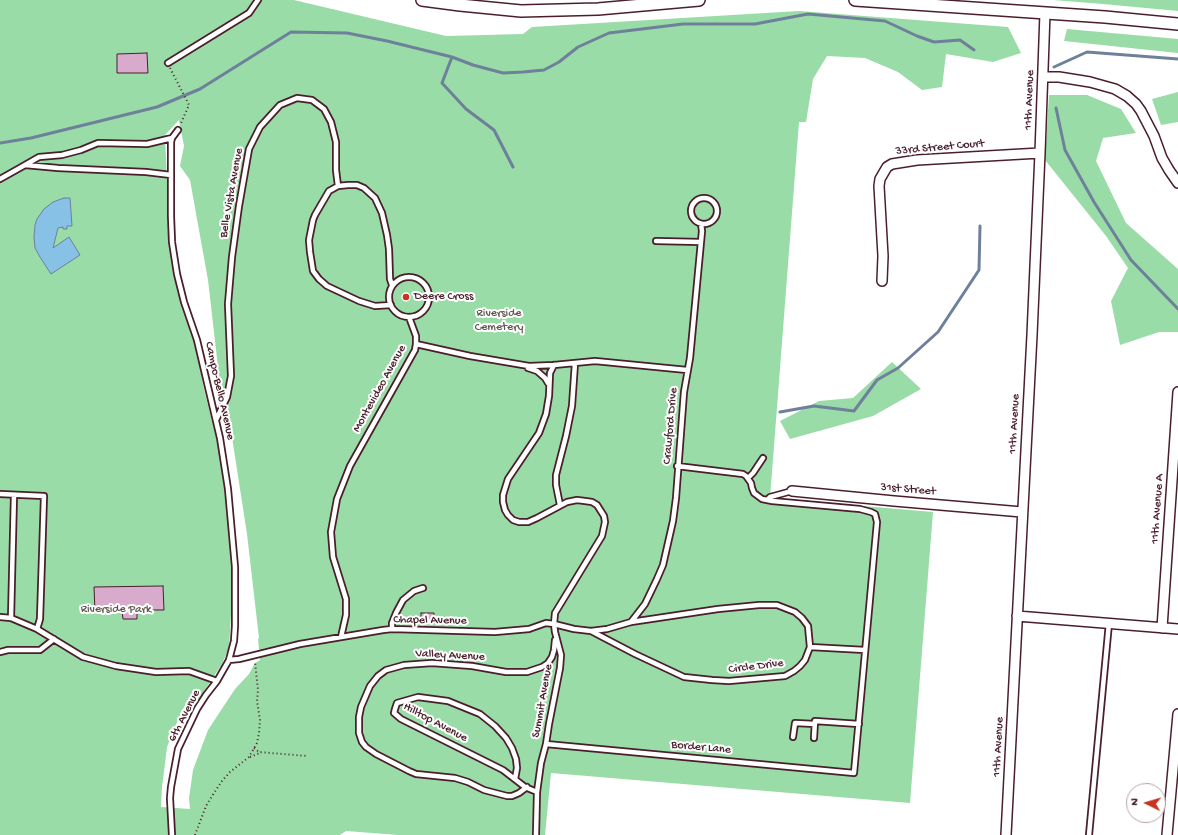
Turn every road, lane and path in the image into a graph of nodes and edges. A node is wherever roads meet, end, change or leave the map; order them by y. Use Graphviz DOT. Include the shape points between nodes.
graph roads {
  1 [pos="258,0"];
  2 [pos="422,0"];
  3 [pos="699,0"];
  4 [pos="854,0"];
  5 [pos="933,3"];
  6 [pos="1045,13"];
  7 [pos="1178,24"];
  8 [pos="168,64"];
  9 [pos="1043,77"];
  10 [pos="178,130"];
  11 [pos="172,138"];
  12 [pos="1040,153"];
  13 [pos="25,165"];
  14 [pos="171,175"];
  15 [pos="0,179"];
  16 [pos="1178,183"];
  17 [pos="338,186"];
  18 [pos="701,224"];
  19 [pos="656,241"];
  20 [pos="701,242"];
  21 [pos="882,281"];
  22 [pos="392,285"];
  23 [pos="390,305"];
  24 [pos="409,317"];
  25 [pos="416,344"];
  26 [pos="575,363"];
  27 [pos="521,365"];
  28 [pos="554,365"];
  29 [pos="687,370"];
  30 [pos="549,385"];
  31 [pos="1178,392"];
  32 [pos="216,420"];
  33 [pos="764,458"];
  34 [pos="678,466"];
  35 [pos="748,478"];
  36 [pos="792,491"];
  37 [pos="0,494"];
  38 [pos="14,495"];
  39 [pos="767,500"];
  40 [pos="560,505"];
  41 [pos="1022,512"];
  42 [pos="423,588"];
  43 [pos="1017,616"];
  44 [pos="0,617"];
  45 [pos="11,618"];
  46 [pos="631,622"];
  47 [pos="1109,623"];
  48 [pos="554,624"];
  49 [pos="1162,628"];
  50 [pos="37,629"];
  51 [pos="1178,629"];
  52 [pos="392,630"];
  53 [pos="591,631"];
  54 [pos="555,632"];
  55 [pos="341,637"];
  56 [pos="54,639"];
  57 [pos="810,647"];
  58 [pos="866,650"];
  59 [pos="0,652"];
  60 [pos="254,655"];
  61 [pos="229,660"];
  62 [pos="217,681"];
  63 [pos="1178,714"];
  64 [pos="815,724"];
  65 [pos="859,724"];
  66 [pos="793,737"];
  67 [pos="814,738"];
  68 [pos="546,744"];
  69 [pos="254,748"];
  70 [pos="259,752"];
  71 [pos="307,756"];
  72 [pos="249,757"];
  73 [pos="515,779"];
  74 [pos="527,787"];
  75 [pos="537,792"];
  76 [pos="172,835"];
  77 [pos="195,835"];
  78 [pos="536,835"];
  79 [pos="1006,835"];
  80 [pos="1089,835"];
  81 [pos="1167,835"];
  1 -- 8 [label="lane" via="249,13"];
  2 -- 3 [label="street" via="521,11 598,9"];
  4 -- 5 [label="street"];
  5 -- 6 [label="street"];
  6 -- 7 [label="street"];
  6 -- 9 [label="street, 11th Avenue"];
  8 -- 10 [label="path" via="189,105"];
  9 -- 12 [label="street, 11th Avenue"];
  9 -- 16 [label="street" via="1090,82 1127,96 1142,111 1162,158"];
  10 -- 11 [label="lane"];
  11 -- 13 [label="lane" via="147,144 98,143 62,155 39,157"];
  11 -- 14 [label="lane, Campo-Bello Avenue"];
  12 -- 21 [label="street, 33rd Street Court" via="917,160 887,167 879,186"];
  12 -- 41 [label="street, 11th Avenue"];
  13 -- 14 [label="lane"];
  13 -- 15 [label="lane"];
  14 -- 32 [label="lane, Campo-Bello Avenue" via="172,242 177,274 197,340"];
  17 -- 22 [label="lane" via="357,185 374,198 382,213 387,235"];
  17 -- 23 [label="lane" via="329,191 313,220 310,240 313,270 327,286 359,301 375,306"];
  17 -- 32 [label="lane, Belle Vista Avenue" via="336,142 331,122 324,109 312,100 297,98 280,105 260,127 249,149 232,257 228,304 231,376 227,397"];
  18 -- 18 [label="lane" via="711,222 715,218 716,207 709,199 698,199 692,205 691,215 694,221"];
  18 -- 20 [label="lane, Crawford Drive"];
  19 -- 20 [label="lane"];
  20 -- 29 [label="lane, Crawford Drive"];
  22 -- 23 [label="lane" via="389,293"];
  22 -- 24 [label="lane" via="400,278 410,276 424,283 428,290 429,298 423,312"];
  23 -- 24 [label="lane" via="397,314"];
  24 -- 25 [label="lane" via="416,336"];
  25 -- 27 [label="lane, Montevideo Avenue"];
  25 -- 55 [label="lane, Montevideo Avenue" via="350,466 338,499 331,532 333,557 346,599 346,615"];
  26 -- 28 [label="lane, Montevideo Avenue"];
  26 -- 29 [label="lane, Montevideo Avenue" via="607,361"];
  26 -- 40 [label="lane" via="572,406 556,475"];
  27 -- 28 [label="lane, Montevideo Avenue"];
  27 -- 30 [label="lane" via="537,371"];
  28 -- 30 [label="lane, Summit Avenue"];
  29 -- 34 [label="lane, Crawford Drive"];
  30 -- 40 [label="lane, Summit Avenue" via="546,414 539,433 508,479 503,502 508,515 519,522 528,522"];
  31 -- 49 [label="street, 11th Avenue A"];
  32 -- 61 [label="lane, Campo-Bello Avenue" via="228,489 235,567 235,626"];
  33 -- 35 [label="lane"];
  34 -- 35 [label="lane" via="743,474"];
  34 -- 46 [label="lane, Crawford Drive" via="673,521 663,565 644,604"];
  35 -- 39 [label="lane" via="754,493"];
  36 -- 39 [label="lane"];
  36 -- 41 [label="street, 31st Street"];
  37 -- 38 [label="lane"];
  38 -- 45 [label="lane"];
  38 -- 50 [label="lane" via="44,496 40,619"];
  39 -- 58 [label="lane" via="860,509 875,514 877,522"];
  40 -- 48 [label="lane, Summit Avenue" via="577,500 592,502 597,505 605,522 602,536 555,613"];
  41 -- 43 [label="street, 11th Avenue"];
  42 -- 52 [label="lane" via="403,600 392,623"];
  43 -- 47 [label="street"];
  43 -- 79 [label="street, 11th Avenue"];
  44 -- 45 [label="lane"];
  45 -- 50 [label="lane"];
  46 -- 53 [label="lane, Chapel Avenue"];
  46 -- 57 [label="lane" via="718,609 777,605 795,612 802,618 808,626"];
  47 -- 49 [label="street"];
  47 -- 80 [label="lane"];
  48 -- 52 [label="lane, Chapel Avenue" via="546,623 530,629 495,632"];
  48 -- 53 [label="lane, Chapel Avenue"];
  48 -- 54 [label="lane, Summit Avenue"];
  49 -- 51 [label="street"];
  50 -- 56 [label="lane"];
  52 -- 55 [label="lane, Chapel Avenue"];
  53 -- 57 [label="lane, Circle Drive" via="684,677 712,680 785,676 800,666"];
  54 -- 68 [label="lane, Summit Avenue" via="561,662"];
  54 -- 74 [label="lane, Valley Avenue" via="556,644 548,663 527,672 432,663 404,665 386,670 370,686 359,717 359,733 366,747 416,774 455,778 506,796 512,796"];
  55 -- 60 [label="lane, Chapel Avenue"];
  56 -- 59 [label="lane" via="40,650"];
  56 -- 62 [label="lane" via="83,657 116,666 156,672 190,671"];
  57 -- 58 [label="lane"];
  58 -- 65 [label="lane"];
  60 -- 61 [label="lane, Chapel Avenue"];
  60 -- 69 [label="path" via="258,690 256,701 260,720"];
  61 -- 62 [label="lane, 6th Avenue"];
  62 -- 76 [label="lane, 6th Avenue" via="197,709 178,749 170,798"];
  63 -- 81 [label="street"];
  64 -- 65 [label="lane" via="815,721"];
  64 -- 66 [label="lane" via="795,723"];
  64 -- 67 [label="lane"];
  65 -- 68 [label="lane, Border Lane" via="854,773"];
  68 -- 75 [label="lane, Summit Avenue"];
  69 -- 70 [label="path"];
  69 -- 72 [label="path"];
  70 -- 71 [label="path"];
  70 -- 72 [label="path"];
  72 -- 77 [label="path" via="222,781 206,806"];
  73 -- 73 [label="lane, Hilltop Avenue" via="517,768 512,748 495,726 480,714 448,701 418,697 397,703 394,713 401,719 504,770"];
  73 -- 74 [label="lane, Hilltop Avenue"];
  74 -- 75 [label="lane, Hilltop Avenue"];
  75 -- 78 [label="lane, Summit Avenue"];
}
